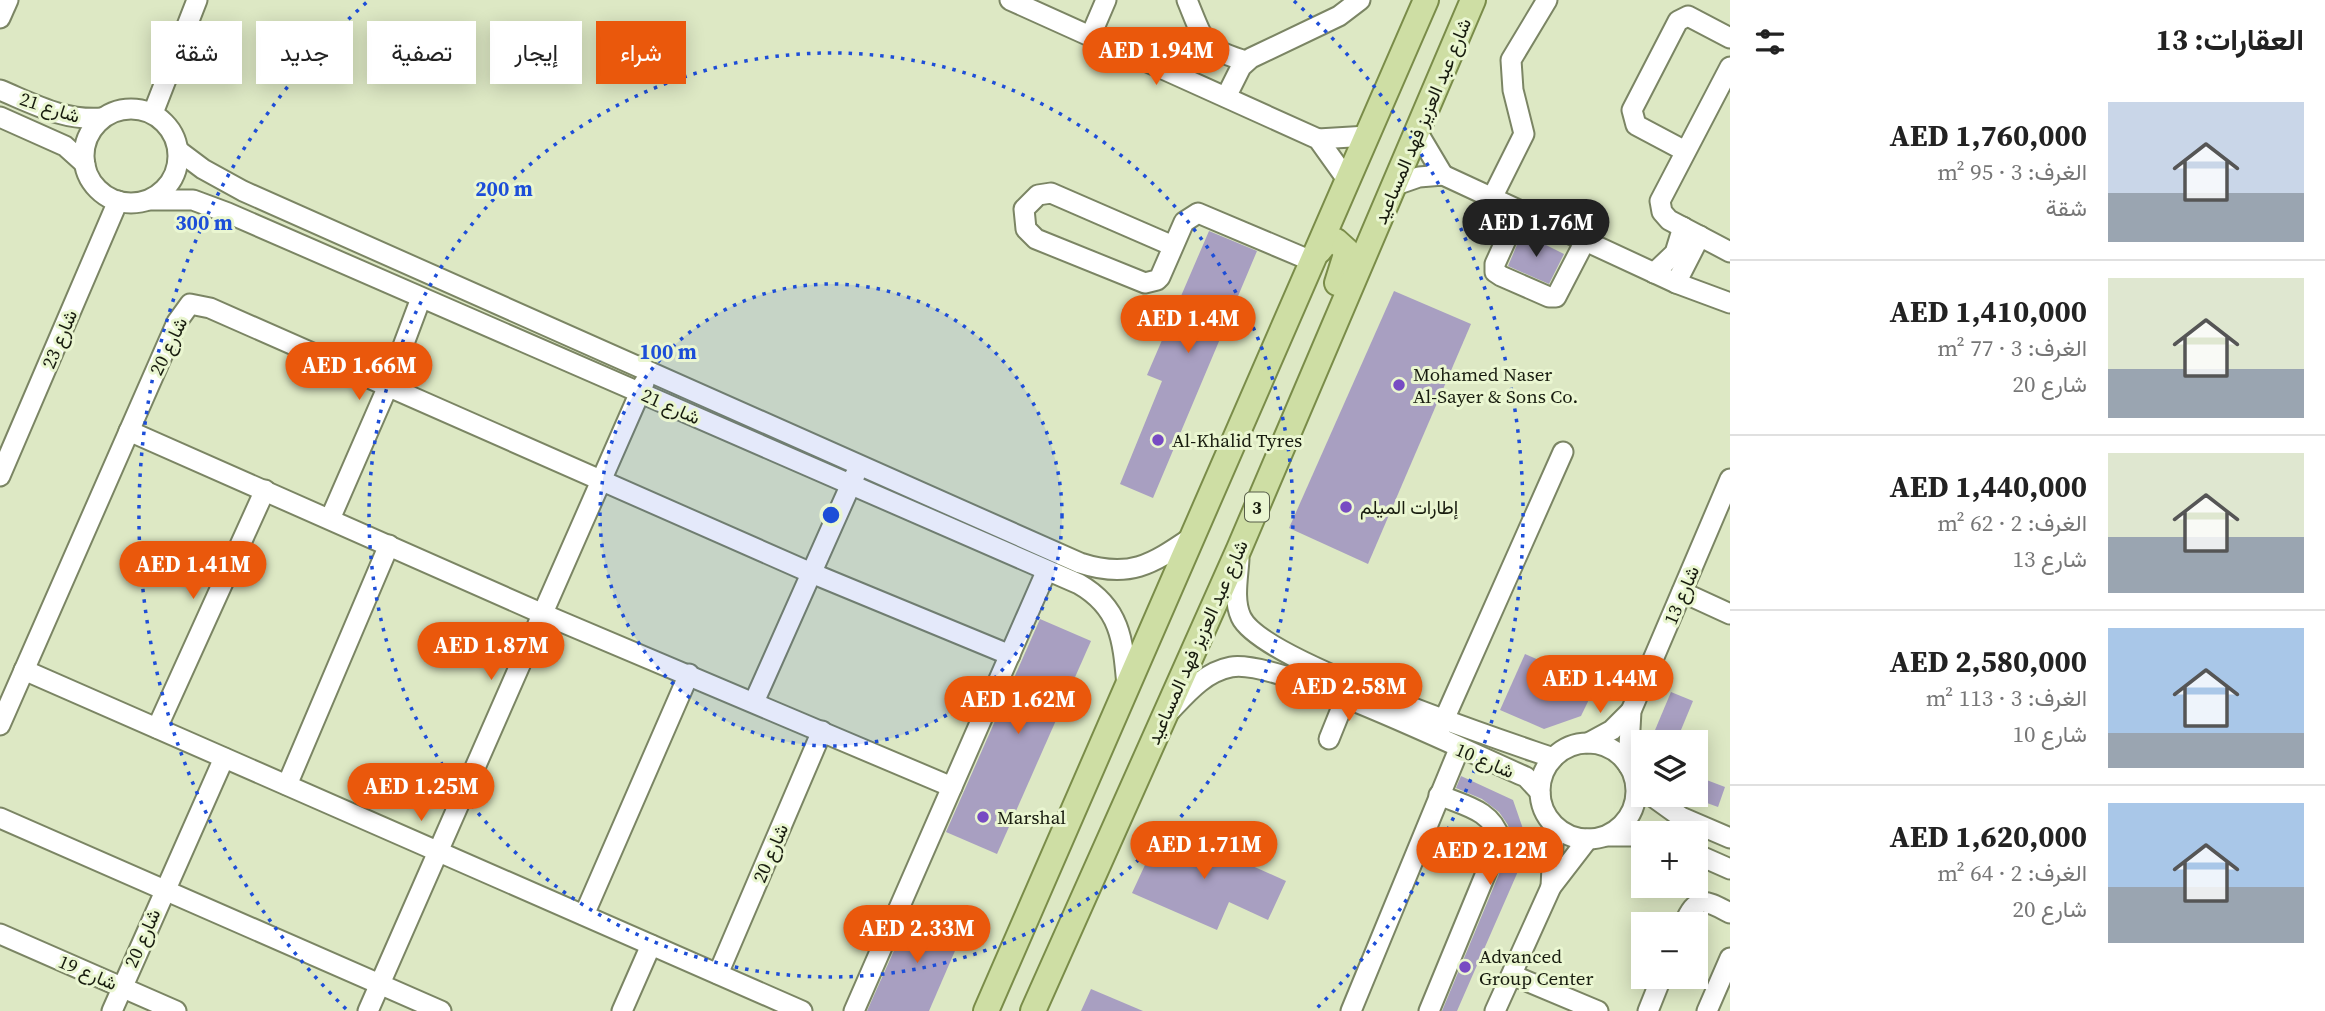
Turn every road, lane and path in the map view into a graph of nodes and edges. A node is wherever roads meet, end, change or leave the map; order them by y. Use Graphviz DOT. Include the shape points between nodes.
graph roads {
  1 [pos="8,0"];
  2 [pos="197,0"];
  3 [pos="1010,0"];
  4 [pos="1106,0"];
  5 [pos="1187,0"];
  6 [pos="1426,0"];
  7 [pos="1473,0"];
  8 [pos="1547,0"];
  9 [pos="1350,4"];
  10 [pos="0,18"];
  11 [pos="1091,35"];
  12 [pos="1730,38"];
  13 [pos="1247,61"];
  14 [pos="1730,66"];
  15 [pos="0,90"];
  16 [pos="1226,97"];
  17 [pos="153,113"];
  18 [pos="0,117"];
  19 [pos="102,118"];
  20 [pos="1418,133"];
  21 [pos="1368,136"];
  22 [pos="1318,139"];
  23 [pos="179,151"];
  24 [pos="1685,152"];
  25 [pos="85,164"];
  26 [pos="1443,175"];
  27 [pos="1349,181"];
  28 [pos="1396,185"];
  29 [pos="1492,198"];
  30 [pos="149,200"];
  31 [pos="118,201"];
  32 [pos="1518,211"];
  33 [pos="1691,232"];
  34 [pos="1585,241"];
  35 [pos="1173,246"];
  36 [pos="1730,252"];
  37 [pos="1316,257"];
  38 [pos="1654,273"];
  39 [pos="1676,283"];
  40 [pos="421,298"];
  41 [pos="1730,303"];
  42 [pos="650,369"];
  43 [pos="388,386"];
  44 [pos="640,392"];
  45 [pos="129,431"];
  46 [pos="1282,444"];
  47 [pos="1563,452"];
  48 [pos="860,464"];
  49 [pos="0,476"];
  50 [pos="1730,479"];
  51 [pos="602,481"];
  52 [pos="849,485"];
  53 [pos="265,491"];
  54 [pos="330,519"];
  55 [pos="1192,537"];
  56 [pos="389,545"];
  57 [pos="1239,549"];
  58 [pos="810,572"];
  59 [pos="1046,572"];
  60 [pos="1682,592"];
  61 [pos="543,614"];
  62 [pos="1730,614"];
  63 [pos="1010,655"];
  64 [pos="24,670"];
  65 [pos="689,674"];
  66 [pos="1127,687"];
  67 [pos="1348,691"];
  68 [pos="754,702"];
  69 [pos="1631,710"];
  70 [pos="1162,718"];
  71 [pos="0,725"];
  72 [pos="157,728"];
  73 [pos="1440,729"];
  74 [pos="1632,730"];
  75 [pos="822,731"];
  76 [pos="1329,739"];
  77 [pos="1588,743"];
  78 [pos="1459,749"];
  79 [pos="224,758"];
  80 [pos="1553,758"];
  81 [pos="1631,770"];
  82 [pos="287,785"];
  83 [pos="952,787"];
  84 [pos="1540,792"];
  85 [pos="1439,794"];
  86 [pos="1633,807"];
  87 [pos="1667,807"];
  88 [pos="0,818"];
  89 [pos="1554,826"];
  90 [pos="1631,836"];
  91 [pos="1597,837"];
  92 [pos="1730,838"];
  93 [pos="438,853"];
  94 [pos="1708,859"];
  95 [pos="1730,869"];
  96 [pos="1552,887"];
  97 [pos="164,890"];
  98 [pos="1689,912"];
  99 [pos="1730,913"];
  100 [pos="584,915"];
  101 [pos="0,934"];
  102 [pos="652,945"];
  103 [pos="1730,958"];
  104 [pos="718,974"];
  105 [pos="1512,975"];
  106 [pos="380,985"];
  107 [pos="120,986"];
  108 [pos="1657,989"];
  109 [pos="1502,1009"];
  110 [pos="112,1011"];
  111 [pos="176,1011"];
  112 [pos="368,1011"];
  113 [pos="441,1011"];
  114 [pos="622,1011"];
  115 [pos="803,1011"];
  116 [pos="855,1011"];
  117 [pos="986,1011"];
  118 [pos="1033,1011"];
  119 [pos="1351,1011"];
  120 [pos="1429,1011"];
  121 [pos="1598,1011"];
  122 [pos="1648,1011"];
  123 [pos="1707,1011"];
  1 -- 10 [label="street"];
  2 -- 17 [label="street"];
  3 -- 11 [label="street"];
  4 -- 11 [label="street"];
  5 -- 13 [label="street" via="1212,49"];
  6 -- 21 [label="main road"];
  7 -- 20 [label="main road, شارع عبد العزيز فهد المساعيد / 3"];
  8 -- 29 [label="street" via="1511,60 1524,134"];
  9 -- 13 [label="street"];
  11 -- 16 [label="street"];
  12 -- 24 [label="street" via="1688,16 1678,21 1632,110 1636,125"];
  13 -- 16 [label="street"];
  14 -- 24 [label="street"];
  15 -- 19 [label="street, شارع 21" via="79,120"];
  16 -- 22 [label="street"];
  17 -- 19 [label="street" via="122,109"];
  17 -- 23 [label="street" via="171,128"];
  18 -- 25 [label="street, شارع 21" via="65,146"];
  19 -- 25 [label="street" via="85,146"];
  20 -- 26 [label="street"];
  20 -- 28 [label="main road, شارع عبد العزيز فهد المساعيد / 3"];
  21 -- 22 [label="street"];
  21 -- 27 [label="main road"];
  22 -- 27 [label="street"];
  23 -- 30 [label="street" via="173,178"];
  23 -- 42 [label="street, شارع 21" via="243,191"];
  24 -- 33 [label="street" via="1660,201 1665,217"];
  25 -- 31 [label="street" via="95,187"];
  26 -- 28 [label="street"];
  26 -- 29 [label="street"];
  27 -- 37 [label="main road"];
  28 -- 46 [label="main road, شارع عبد العزيز فهد المساعيد / 3"];
  29 -- 32 [label="street"];
  30 -- 31 [label="street"];
  30 -- 40 [label="street, شارع 21" via="193,200"];
  31 -- 49 [label="street, شارع 23"];
  32 -- 34 [label="street"];
  32 -- 34 [label="street" via="1495,264 1495,272 1501,276 1556,297"];
  33 -- 36 [label="street"];
  33 -- 38 [label="street"];
  33 -- 39 [label="street"];
  34 -- 38 [label="street"];
  35 -- 35 [label="street" via="1157,280 1145,284 1036,239 1026,229 1024,209 1038,195 1051,193"];
  35 -- 37 [label="street" via="1187,218 1198,213"];
  37 -- 46 [label="main road" via="1326,242 1336,241 1348,251 1284,405"];
  37 -- 55 [label="main road"];
  38 -- 39 [label="street"];
  39 -- 41 [label="street"];
  40 -- 43 [label="street"];
  40 -- 44 [label="street, شارع 21"];
  42 -- 44 [label="street"];
  42 -- 48 [label="street, شارع 21"];
  43 -- 45 [label="street, شارع 20" via="210,308 190,304 177,322"];
  43 -- 51 [label="street, شارع 20"];
  43 -- 54 [label="street"];
  44 -- 51 [label="street"];
  44 -- 52 [label="street, شارع 21"];
  45 -- 53 [label="street"];
  45 -- 64 [label="street, شارع 20"];
  46 -- 57 [label="main road, شارع عبد العزيز فهد المساعيد / 3"];
  47 -- 73 [label="street"];
  48 -- 52 [label="street"];
  48 -- 55 [label="street, شارع 21" via="1106,571 1155,562"];
  50 -- 60 [label="street, شارع 13"];
  51 -- 58 [label="street, شارع 20"];
  51 -- 61 [label="street"];
  52 -- 58 [label="street"];
  52 -- 59 [label="street, شارع 21"];
  53 -- 54 [label="street"];
  53 -- 72 [label="street"];
  54 -- 56 [label="street"];
  55 -- 66 [label="main road"];
  56 -- 61 [label="street"];
  56 -- 82 [label="street"];
  57 -- 67 [label="street, شارع 10" via="1237,604 1248,627 1265,643"];
  57 -- 70 [label="main road, شارع عبد العزيز فهد المساعيد / 3"];
  58 -- 63 [label="street, شارع 20"];
  58 -- 68 [label="street"];
  59 -- 63 [label="street"];
  59 -- 66 [label="street, شارع 21" via="1079,584 1103,601 1122,636"];
  60 -- 62 [label="street"];
  60 -- 69 [label="street, شارع 13"];
  61 -- 65 [label="street"];
  61 -- 93 [label="street"];
  63 -- 83 [label="street"];
  64 -- 71 [label="street, شارع 20"];
  64 -- 72 [label="street"];
  65 -- 68 [label="street"];
  65 -- 100 [label="street"];
  66 -- 117 [label="main road"];
  67 -- 70 [label="street, شارع 10" via="1261,669 1233,667 1199,682"];
  67 -- 73 [label="street, شارع 10"];
  67 -- 76 [label="street"];
  68 -- 75 [label="street"];
  69 -- 74 [label="street, شارع 13"];
  69 -- 77 [label="street, شارع 13" via="1612,730"];
  70 -- 118 [label="main road, شارع عبد العزيز فهد المساعيد / 3"];
  72 -- 79 [label="street"];
  73 -- 78 [label="street, شارع 10"];
  73 -- 80 [label="street, شارع 10"];
  75 -- 83 [label="street"];
  75 -- 104 [label="street, شارع 20"];
  77 -- 80 [label="street" via="1569,747"];
  77 -- 81 [label="street" via="1614,751"];
  78 -- 84 [label="street, شارع 10" via="1526,777"];
  78 -- 85 [label="street"];
  79 -- 82 [label="street"];
  79 -- 97 [label="street, شارع 20"];
  80 -- 84 [label="street" via="1543,774"];
  82 -- 93 [label="street"];
  83 -- 116 [label="street"];
  84 -- 89 [label="street"];
  85 -- 119 [label="street"];
  85 -- 120 [label="street" via="1487,816 1496,824 1500,839"];
  86 -- 91 [label="street" via="1622,825"];
  87 -- 92 [label="street"];
  88 -- 97 [label="street, شارع 20"];
  89 -- 91 [label="street" via="1569,836"];
  89 -- 96 [label="street"];
  90 -- 91 [label="street"];
  91 -- 96 [label="street"];
  93 -- 100 [label="street"];
  93 -- 106 [label="street"];
  94 -- 95 [label="street"];
  96 -- 105 [label="street"];
  97 -- 106 [label="street, شارع 20"];
  97 -- 107 [label="street, شارع 20"];
  98 -- 99 [label="street" via="1697,903 1707,901"];
  100 -- 102 [label="street"];
  101 -- 107 [label="street, شارع 19"];
  102 -- 104 [label="street"];
  102 -- 114 [label="street"];
  103 -- 123 [label="street"];
  104 -- 115 [label="street"];
  105 -- 109 [label="street"];
  105 -- 121 [label="street"];
  106 -- 112 [label="street"];
  106 -- 113 [label="street, شارع 20"];
  107 -- 110 [label="street, شارع 20"];
  107 -- 111 [label="street, شارع 19"];
  108 -- 122 [label="street"];
}
